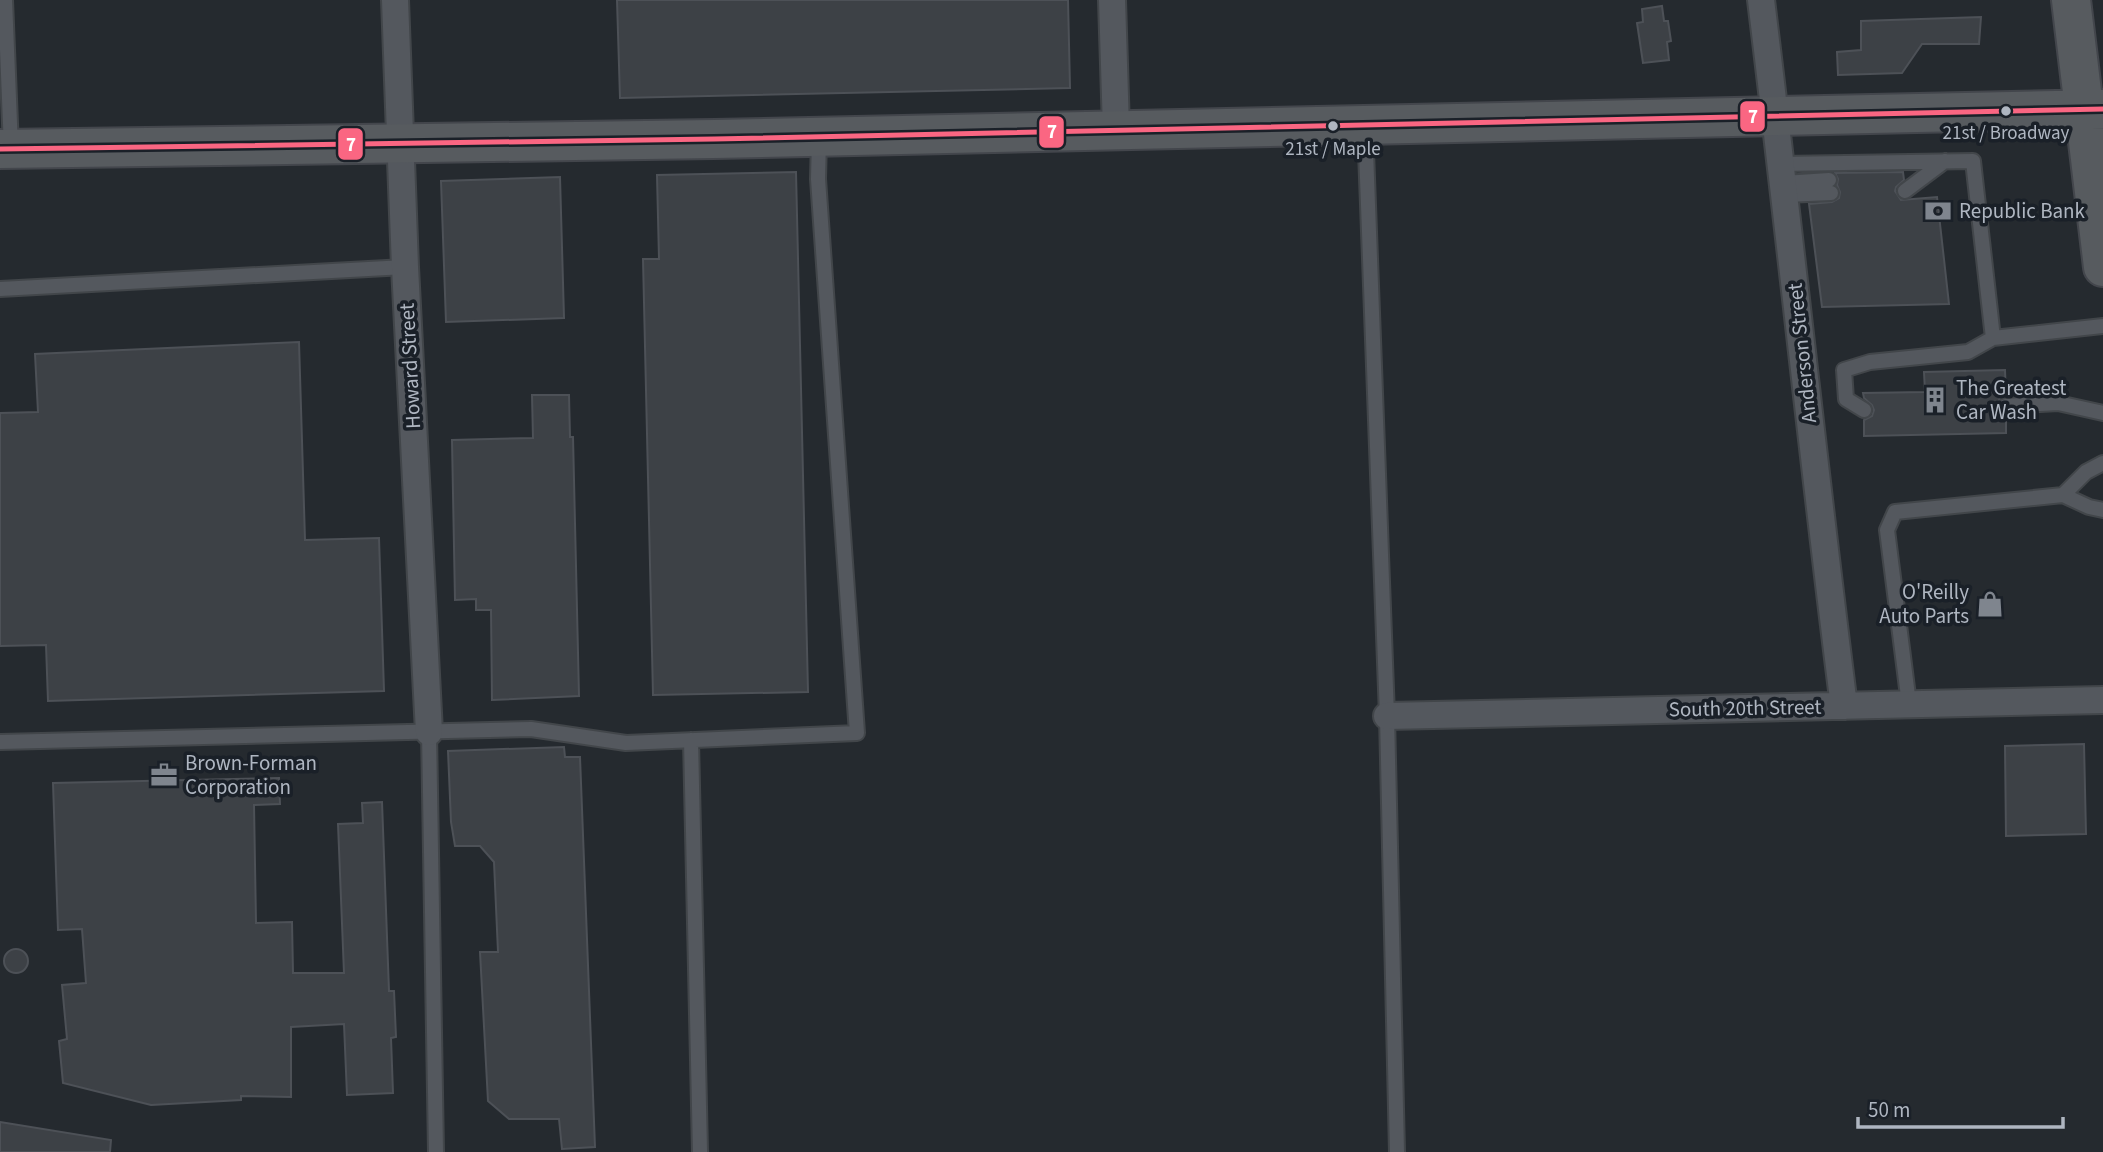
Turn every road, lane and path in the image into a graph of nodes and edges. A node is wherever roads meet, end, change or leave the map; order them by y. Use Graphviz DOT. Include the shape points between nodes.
graph roads {
  1 [pos="5,0"];
  2 [pos="395,0"];
  3 [pos="1112,0"];
  4 [pos="1761,0"];
  5 [pos="2071,0"];
  6 [pos="2094,110"];
  7 [pos="1775,115"];
  8 [pos="1362,125"];
  9 [pos="1116,129"];
  10 [pos="819,136"];
  11 [pos="401,142"];
  12 [pos="5,149"];
  13 [pos="1945,161"];
  14 [pos="1783,181"];
  15 [pos="1904,185"];
  16 [pos="1830,187"];
  17 [pos="405,267"];
  18 [pos="2103,267"];
  19 [pos="0,289"];
  20 [pos="2103,326"];
  21 [pos="1993,338"];
  22 [pos="2006,406"];
  23 [pos="1864,410"];
  24 [pos="2103,413"];
  25 [pos="2103,463"];
  26 [pos="2063,495"];
  27 [pos="2103,510"];
  28 [pos="2103,700"];
  29 [pos="1909,704"];
  30 [pos="1844,706"];
  31 [pos="1387,716"];
  32 [pos="429,732"];
  33 [pos="691,740"];
  34 [pos="0,742"];
  35 [pos="436,1152"];
  36 [pos="700,1152"];
  37 [pos="1397,1152"];
  1 -- 12 [label="lane"];
  2 -- 11 [label="street, Howard Street"];
  3 -- 9 [label="street"];
  4 -- 7 [label="street, Anderson Street"];
  5 -- 6 [label="main road"];
  6 -- 7 [label="main road"];
  6 -- 18 [label="main road"];
  7 -- 8 [label="main road"];
  7 -- 14 [label="street, Anderson Street"];
  8 -- 9 [label="main road"];
  8 -- 31 [label="lane"];
  9 -- 10 [label="main road"];
  10 -- 11 [label="main road"];
  10 -- 33 [label="lane" via="818,179 857,733"];
  11 -- 12 [label="main road"];
  11 -- 17 [label="street, Howard Street"];
  13 -- 14 [label="lane"];
  13 -- 15 [label="lane"];
  13 -- 21 [label="lane" via="1973,161"];
  14 -- 16 [label="lane"];
  14 -- 30 [label="street, Anderson Street"];
  17 -- 19 [label="lane"];
  17 -- 32 [label="street, Howard Street"];
  20 -- 21 [label="lane"];
  21 -- 23 [label="lane" via="1968,352 1870,362 1844,370 1846,399"];
  22 -- 24 [label="lane" via="2058,403"];
  25 -- 26 [label="lane" via="2086,472"];
  26 -- 27 [label="lane"];
  26 -- 29 [label="lane" via="1895,512 1886,530"];
  28 -- 29 [label="street, South 20th Street"];
  29 -- 30 [label="street, South 20th Street"];
  30 -- 31 [label="street, South 20th Street"];
  31 -- 37 [label="lane"];
  32 -- 33 [label="lane" via="531,729 626,743"];
  32 -- 34 [label="lane"];
  32 -- 35 [label="lane"];
  33 -- 36 [label="lane"];
}
